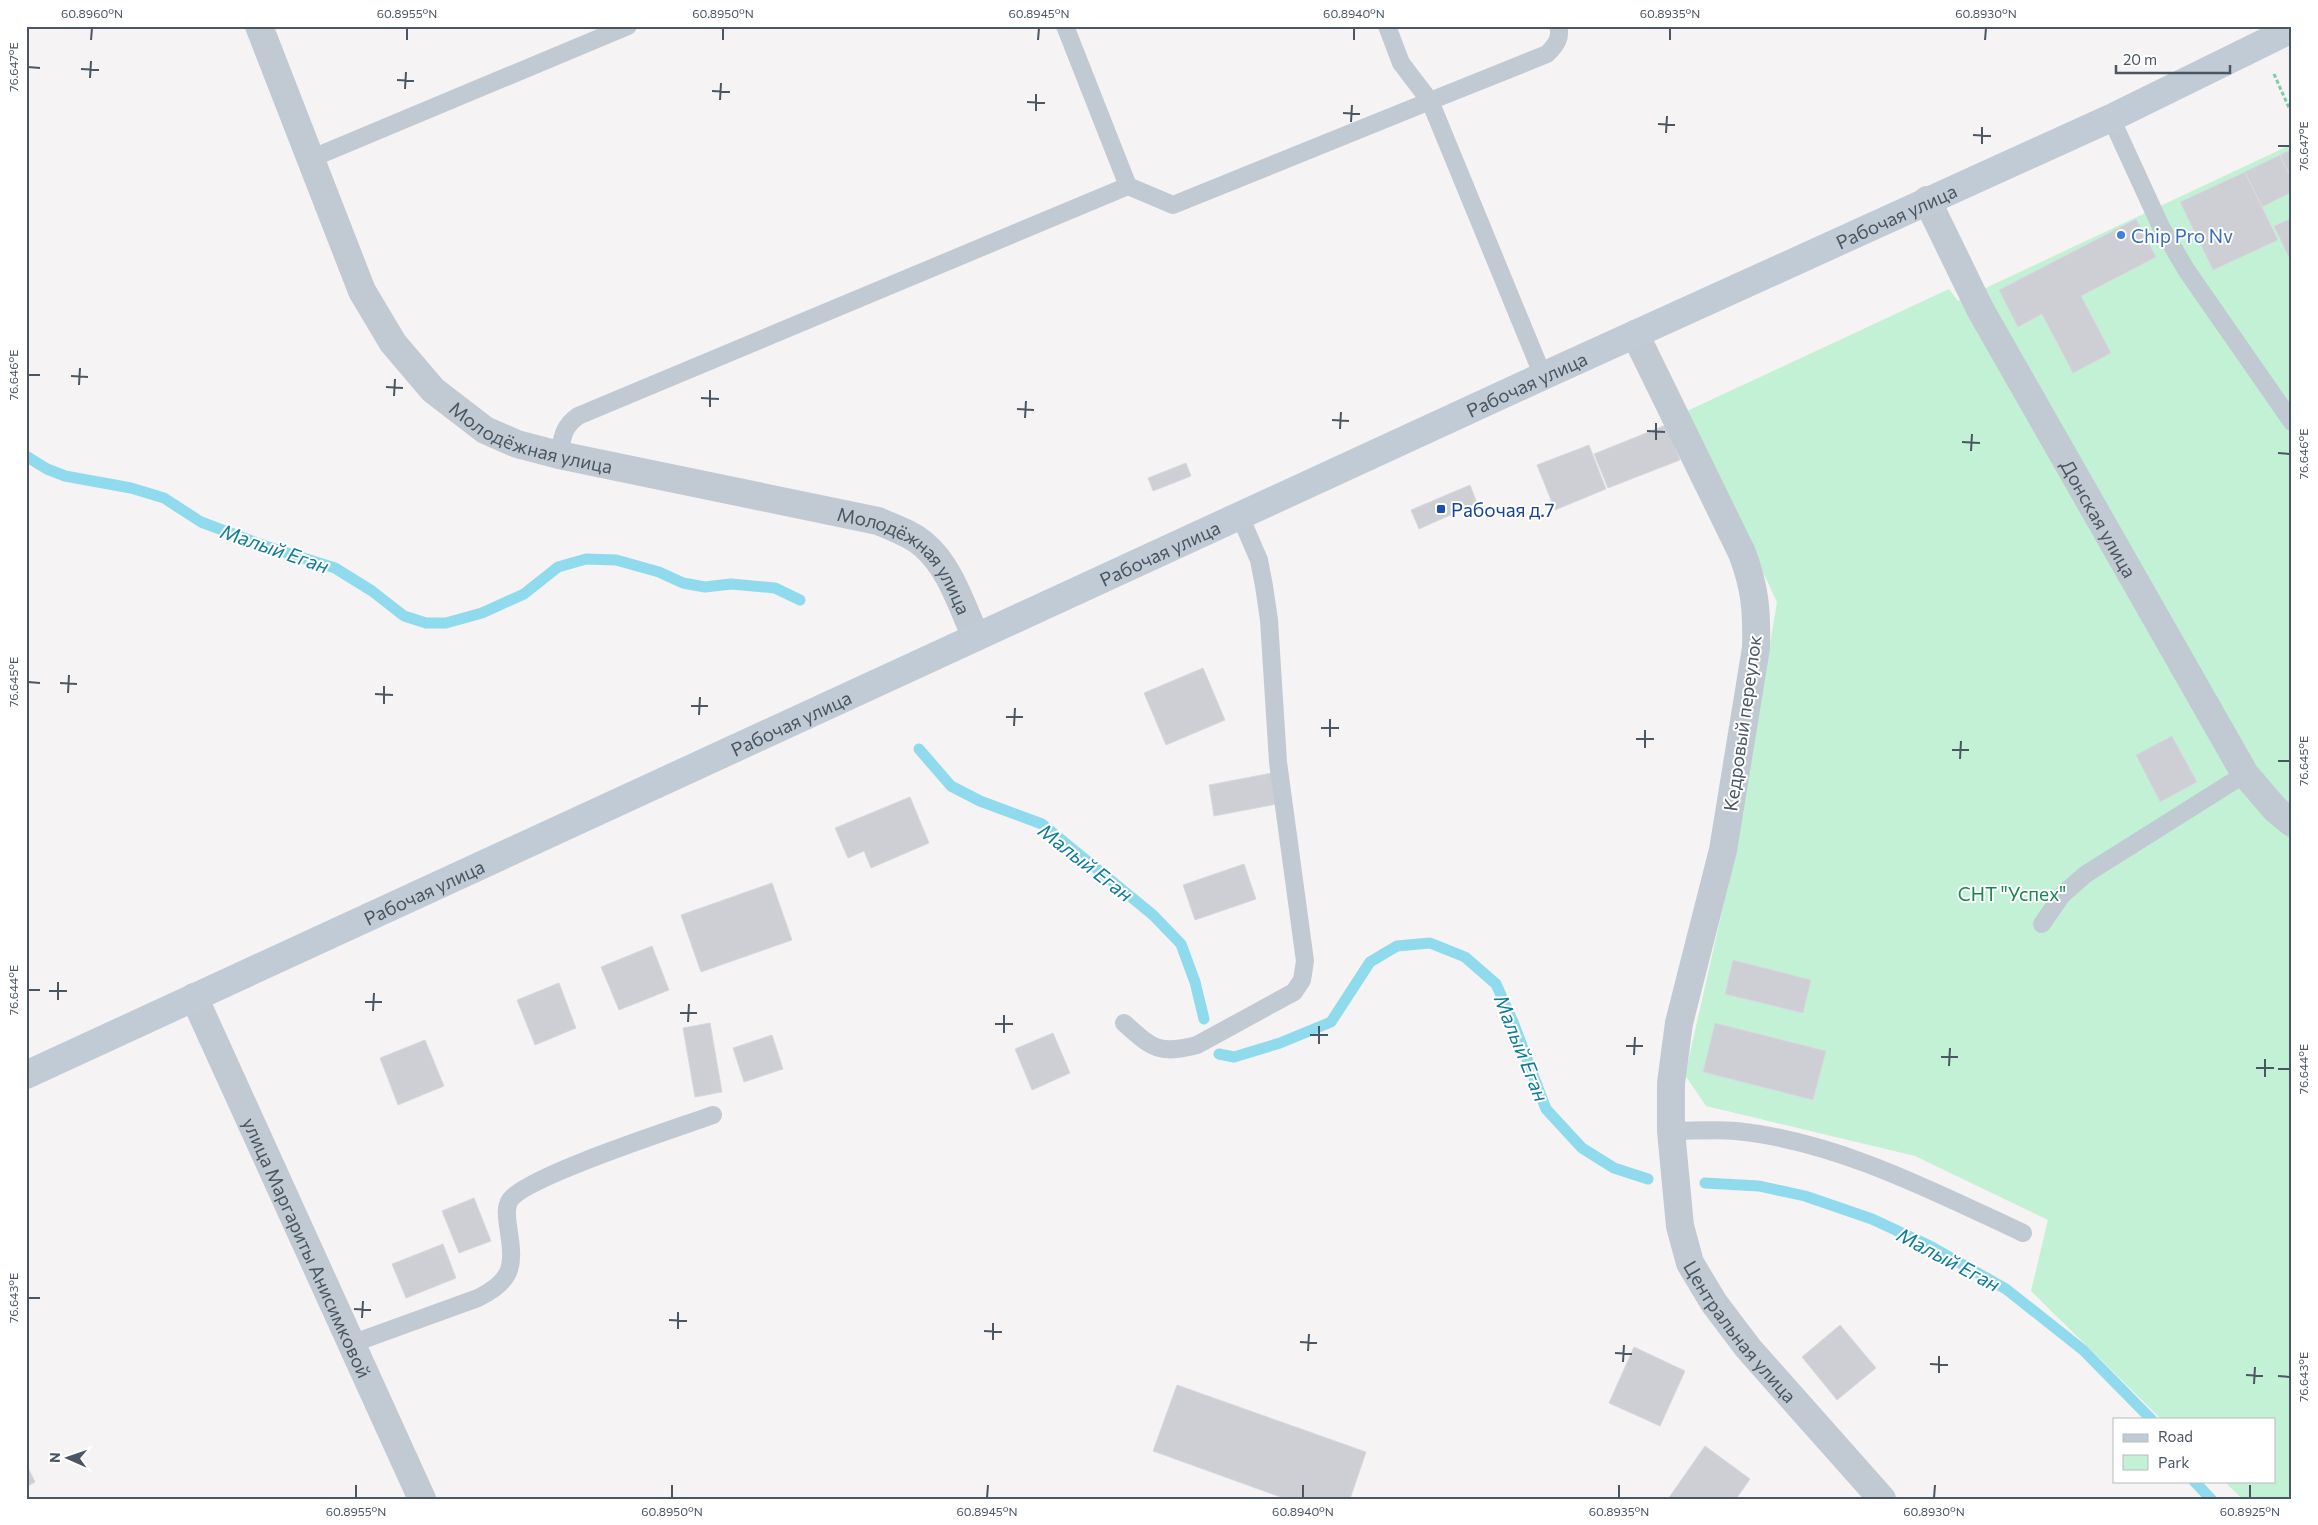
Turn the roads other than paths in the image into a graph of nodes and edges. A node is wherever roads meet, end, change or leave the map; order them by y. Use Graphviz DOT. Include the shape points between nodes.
graph roads {
  1 [pos="259,26"];
  2 [pos="628,26"];
  3 [pos="1064,26"];
  4 [pos="1387,26"];
  5 [pos="1558,26"];
  6 [pos="2292,29"];
  7 [pos="1430,101"];
  8 [pos="2111,118"];
  9 [pos="310,159"];
  10 [pos="1128,186"];
  11 [pos="1927,200"];
  12 [pos="1635,334"];
  13 [pos="1543,376"];
  14 [pos="2292,422"];
  15 [pos="559,456"];
  16 [pos="1240,516"];
  17 [pos="976,637"];
  18 [pos="2245,774"];
  19 [pos="2292,823"];
  20 [pos="2042,924"];
  21 [pos="194,997"];
  22 [pos="1124,1023"];
  23 [pos="26,1075"];
  24 [pos="713,1115"];
  25 [pos="1671,1131"];
  26 [pos="2022,1233"];
  27 [pos="351,1344"];
  28 [pos="422,1499"];
  29 [pos="1882,1499"];
  1 -- 9 [label="street, Молодёжная улица"];
  2 -- 9 [label="lane"];
  3 -- 10 [label="lane"];
  4 -- 7 [label="lane" via="1401,64"];
  5 -- 7 [label="lane" via="1557,45 1547,54"];
  6 -- 8 [label="street, Рабочая улица"];
  7 -- 10 [label="lane" via="1173,205"];
  7 -- 13 [label="lane"];
  8 -- 11 [label="street, Рабочая улица"];
  8 -- 14 [label="lane" via="2161,227"];
  9 -- 15 [label="street, Молодёжная улица" via="362,291 392,343 413,369 433,390 486,430 517,444"];
  10 -- 15 [label="lane" via="578,416 568,424"];
  11 -- 12 [label="street, Рабочая улица"];
  11 -- 18 [label="street, Донская улица" via="1980,309"];
  12 -- 13 [label="street, Рабочая улица"];
  12 -- 25 [label="street, Кедровый переулок" via="1742,553 1752,579 1757,615 1756,648 1723,850 1679,1023 1671,1083"];
  13 -- 16 [label="street, Рабочая улица"];
  15 -- 17 [label="street, Молодёжная улица" via="878,521 906,532 935,556"];
  16 -- 17 [label="street, Рабочая улица"];
  16 -- 22 [label="lane" via="1259,560 1269,620 1278,762 1305,961 1302,980 1294,992 1197,1045 1162,1050 1150,1046"];
  17 -- 21 [label="street, Рабочая улица"];
  18 -- 19 [label="street, Донская улица" via="2275,809"];
  18 -- 20 [label="lane" via="2086,874 2062,895"];
  21 -- 23 [label="street, Рабочая улица"];
  21 -- 27 [label="street, улица Маргариты Анисимковой"];
  24 -- 27 [label="lane" via="568,1168 520,1190 509,1201 506,1214 511,1260 507,1276 497,1289"];
  25 -- 26 [label="lane" via="1736,1131 1794,1142 1916,1183"];
  25 -- 29 [label="street, Центральная улица" via="1680,1226 1690,1263 1714,1303 1748,1348"];
  27 -- 28 [label="street, улица Маргариты Анисимковой"];
}
